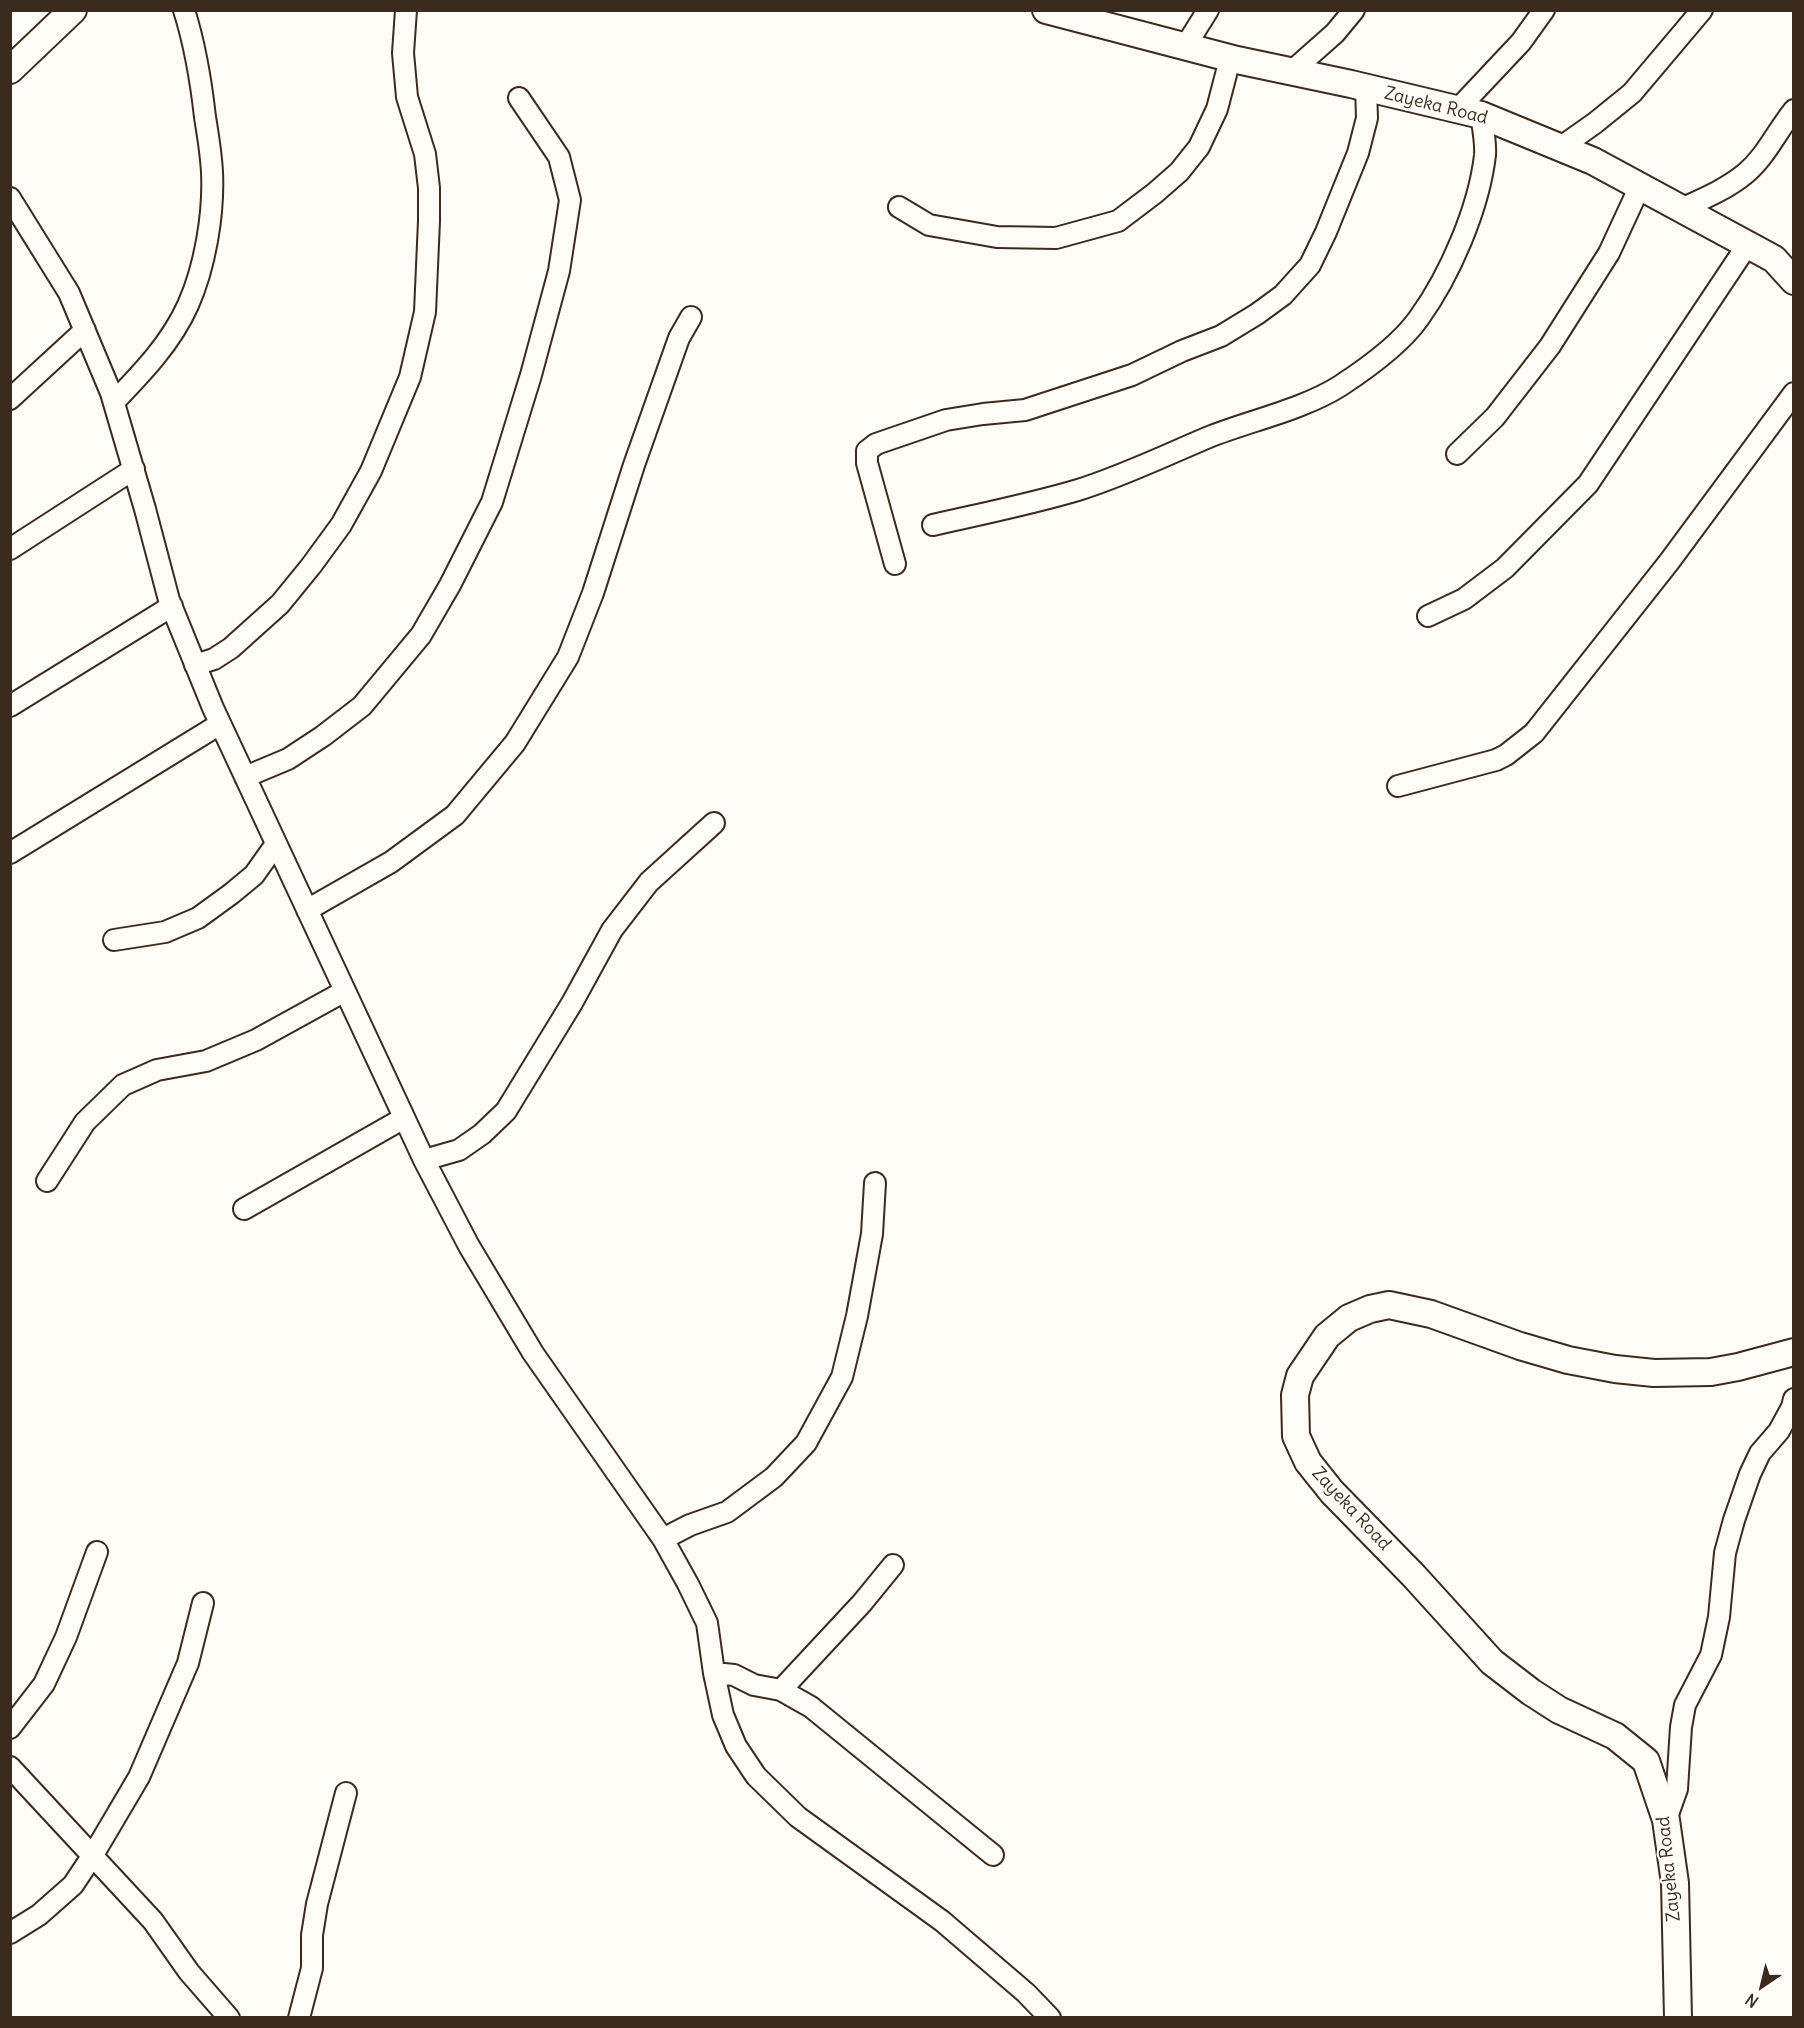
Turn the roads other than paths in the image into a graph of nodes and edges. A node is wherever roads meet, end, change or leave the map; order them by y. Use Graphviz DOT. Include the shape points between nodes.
graph roads {
  1 [pos="73,10"];
  2 [pos="184,10"];
  3 [pos="406,10"];
  4 [pos="1046,10"];
  5 [pos="1208,10"];
  6 [pos="1354,10"];
  7 [pos="1544,10"];
  8 [pos="1702,10"];
  9 [pos="1185,46"];
  10 [pos="1230,59"];
  11 [pos="10,70"];
  12 [pos="1291,72"];
  13 [pos="1366,88"];
  14 [pos="519,98"];
  15 [pos="1794,110"];
  16 [pos="1470,112"];
  17 [pos="1561,147"];
  18 [pos="1640,186"];
  19 [pos="10,198"];
  20 [pos="899,207"];
  21 [pos="1681,209"];
  22 [pos="1748,244"];
  23 [pos="1794,281"];
  24 [pos="691,317"];
  25 [pos="85,330"];
  26 [pos="1794,393"];
  27 [pos="10,399"];
  28 [pos="114,402"];
  29 [pos="1457,454"];
  30 [pos="134,469"];
  31 [pos="933,525"];
  32 [pos="10,549"];
  33 [pos="896,564"];
  34 [pos="172,606"];
  35 [pos="1428,616"];
  36 [pos="195,665"];
  37 [pos="10,706"];
  38 [pos="220,724"];
  39 [pos="245,777"];
  40 [pos="1398,786"];
  41 [pos="714,823"];
  42 [pos="276,844"];
  43 [pos="10,853"];
  44 [pos="307,910"];
  45 [pos="114,940"];
  46 [pos="345,991"];
  47 [pos="404,1118"];
  48 [pos="424,1160"];
  49 [pos="47,1181"];
  50 [pos="875,1183"];
  51 [pos="244,1209"];
  52 [pos="1794,1352"];
  53 [pos="1794,1399"];
  54 [pos="663,1539"];
  55 [pos="98,1552"];
  56 [pos="893,1565"];
  57 [pos="203,1603"];
  58 [pos="714,1673"];
  59 [pos="781,1690"];
  60 [pos="10,1728"];
  61 [pos="10,1767"];
  62 [pos="346,1792"];
  63 [pos="1666,1820"];
  64 [pos="93,1855"];
  65 [pos="993,1855"];
  66 [pos="10,1933"];
  67 [pos="229,2018"];
  68 [pos="299,2018"];
  69 [pos="1050,2018"];
  70 [pos="1678,2018"];
  1 -- 11 [label="street"];
  2 -- 28 [label="street" via="201,80 212,172 201,274 170,339"];
  3 -- 36 [label="street" via="403,53 407,97 425,154 429,188 424,312 410,377 371,471 323,550 260,622 231,648"];
  4 -- 9 [label="street, Zayeka Road"];
  5 -- 9 [label="street"];
  6 -- 12 [label="street" via="1335,33"];
  7 -- 16 [label="street"];
  8 -- 17 [label="street" via="1632,93"];
  9 -- 10 [label="street, Zayeka Road"];
  10 -- 12 [label="street, Zayeka Road"];
  10 -- 20 [label="street" via="1216,109 1199,147 1155,194 1118,220 1056,238 997,237 929,225"];
  12 -- 13 [label="street, Zayeka Road"];
  13 -- 16 [label="street, Zayeka Road"];
  13 -- 33 [label="street" via="1367,118 1343,193 1310,265 1274,302 1221,336 1132,375 1025,410 946,420 876,444 867,452"];
  14 -- 39 [label="street" via="559,157 570,200 559,271 492,502 421,635 363,706 288,759"];
  15 -- 21 [label="street" via="1746,173"];
  16 -- 17 [label="street, Zayeka Road"];
  16 -- 31 [label="street" via="1485,153 1478,192 1450,267 1418,319 1381,355 1339,387 1102,481 1045,499"];
  17 -- 18 [label="street, Zayeka Road"];
  18 -- 21 [label="street, Zayeka Road"];
  18 -- 29 [label="street" via="1609,253 1550,346 1495,417"];
  19 -- 25 [label="street" via="69,293"];
  21 -- 22 [label="street, Zayeka Road"];
  22 -- 23 [label="street, Zayeka Road" via="1773,259"];
  22 -- 35 [label="street" via="1588,484 1505,568 1464,599"];
  24 -- 44 [label="street" via="679,338 568,657 515,743 455,815 391,862"];
  25 -- 27 [label="street"];
  25 -- 28 [label="street"];
  26 -- 40 [label="street" via="1669,562 1534,733 1496,760"];
  28 -- 30 [label="street"];
  30 -- 32 [label="street"];
  30 -- 34 [label="street"];
  34 -- 36 [label="street"];
  34 -- 37 [label="street"];
  36 -- 38 [label="street"];
  38 -- 39 [label="street"];
  38 -- 43 [label="street"];
  39 -- 42 [label="street"];
  41 -- 48 [label="street" via="649,882 612,930 567,1013 506,1111 459,1150"];
  42 -- 44 [label="street"];
  42 -- 45 [label="street" via="254,875 198,918 165,932"];
  44 -- 46 [label="street"];
  46 -- 47 [label="street"];
  46 -- 49 [label="street" via="256,1040 206,1061 157,1070 123,1085 85,1122"];
  47 -- 48 [label="street"];
  47 -- 51 [label="street"];
  48 -- 54 [label="street" via="469,1246 533,1353"];
  50 -- 54 [label="street" via="872,1234 842,1377 806,1443 774,1477 727,1512"];
  52 -- 63 [label="street, Zayeka Road" via="1711,1372 1615,1369 1568,1360 1431,1314 1389,1305 1349,1318 1327,1336 1300,1376 1295,1395 1296,1436 1308,1462 1332,1492 1492,1662 1530,1692 1615,1736 1646,1761"];
  53 -- 63 [label="street" via="1779,1431 1760,1453 1734,1520 1725,1554 1711,1655 1685,1705 1677,1789"];
  54 -- 58 [label="street" via="707,1623"];
  55 -- 60 [label="street" via="44,1684"];
  56 -- 59 [label="street"];
  57 -- 64 [label="street" via="189,1663 139,1777"];
  58 -- 59 [label="street"];
  58 -- 69 [label="street" via="723,1715 736,1746 756,1776 798,1816 942,1921"];
  59 -- 65 [label="street" via="811,1707"];
  61 -- 64 [label="street"];
  62 -- 68 [label="street" via="317,1904 312,1968"];
  63 -- 70 [label="street, Zayeka Road" via="1675,1883"];
  64 -- 66 [label="street" via="73,1885 39,1916"];
  64 -- 67 [label="street" via="153,1921 189,1972"];
}
